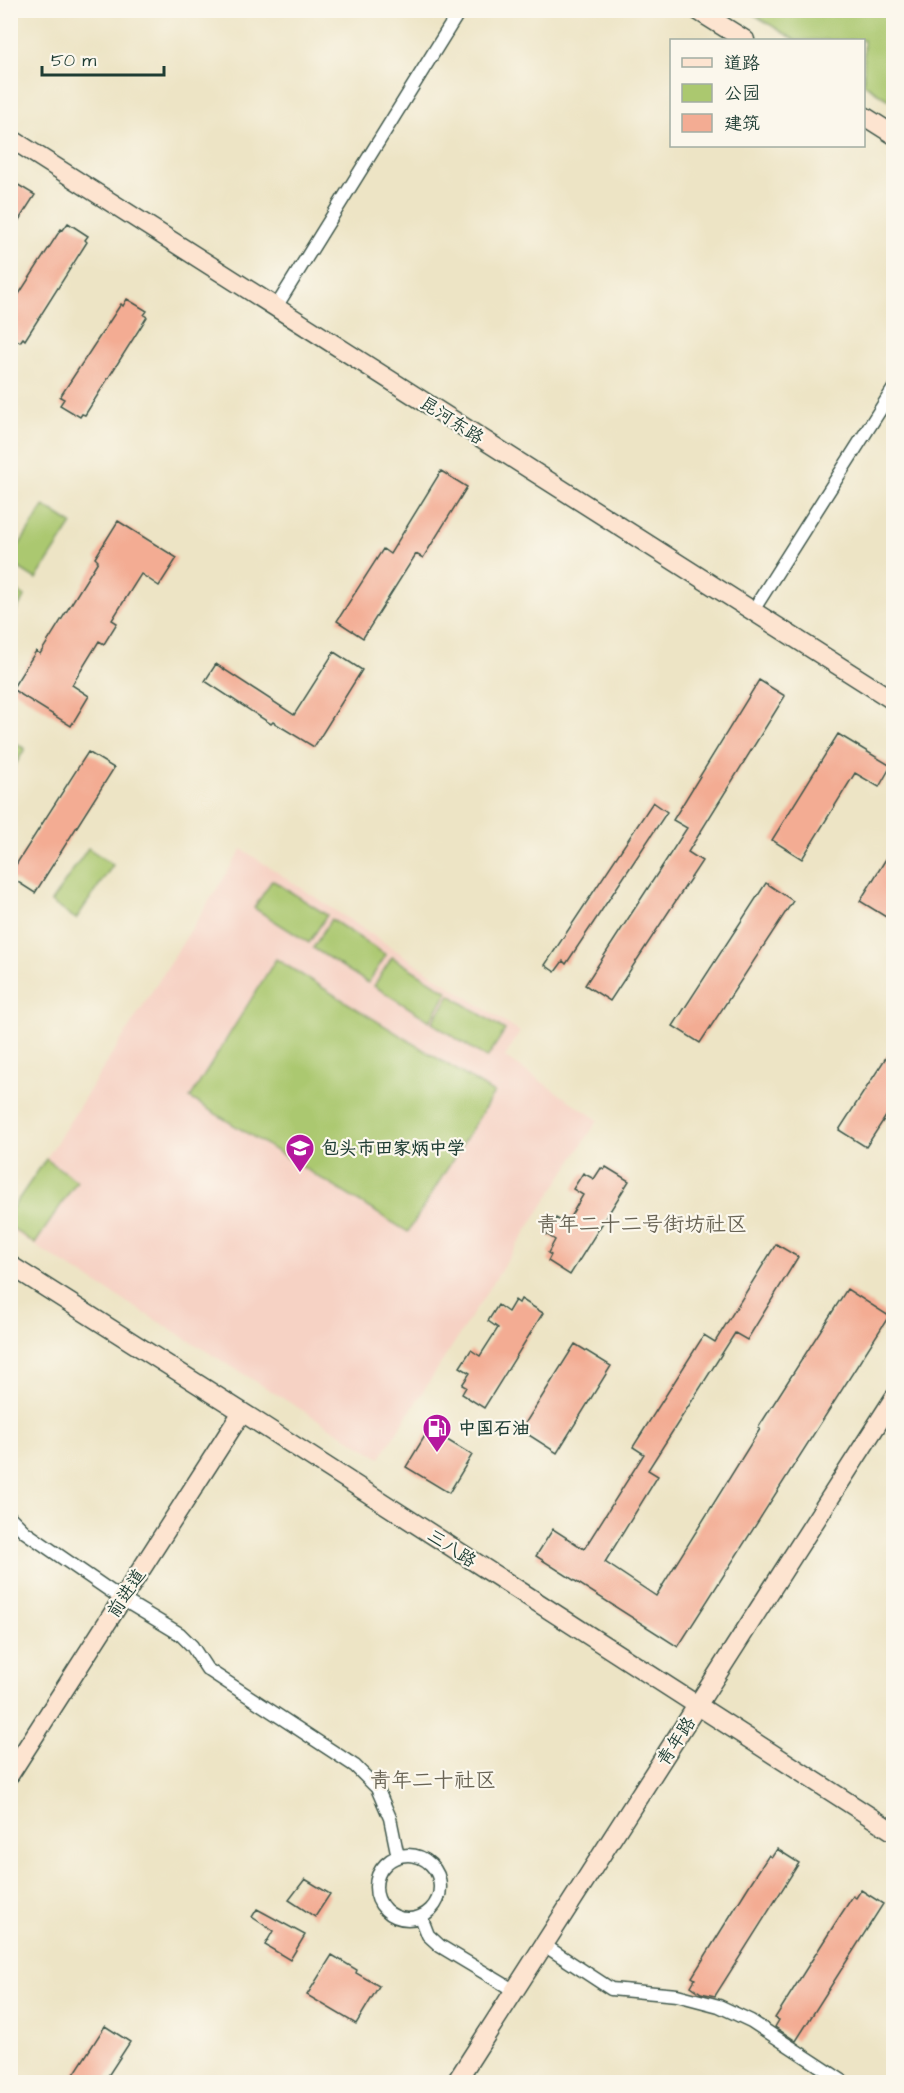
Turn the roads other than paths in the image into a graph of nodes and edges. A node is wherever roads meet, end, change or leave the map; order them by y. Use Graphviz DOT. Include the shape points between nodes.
graph roads {
  1 [pos="460,10"];
  2 [pos="697,10"];
  3 [pos="743,39"];
  4 [pos="865,117"];
  5 [pos="894,135"];
  6 [pos="10,138"];
  7 [pos="276,307"];
  8 [pos="894,388"];
  9 [pos="752,612"];
  10 [pos="894,701"];
  11 [pos="10,1265"];
  12 [pos="894,1398"];
  13 [pos="242,1412"];
  14 [pos="10,1517"];
  15 [pos="122,1599"];
  16 [pos="697,1707"];
  17 [pos="10,1774"];
  18 [pos="894,1832"];
  19 [pos="398,1857"];
  20 [pos="421,1917"];
  21 [pos="544,1945"];
  22 [pos="515,1991"];
  23 [pos="456,2082"];
  24 [pos="844,2082"];
  1 -- 7 [label="street"];
  2 -- 3 [label="main road"];
  4 -- 5 [label="main road"];
  6 -- 7 [label="main road, 昆河东路"];
  7 -- 9 [label="main road, 昆河东路"];
  8 -- 9 [label="street"];
  9 -- 10 [label="main road, 昆河东路"];
  11 -- 13 [label="main road, 三八路"];
  12 -- 16 [label="main road, 青年路"];
  13 -- 15 [label="main road, 前进道"];
  13 -- 16 [label="main road, 三八路"];
  14 -- 15 [label="street"];
  15 -- 17 [label="main road, 前进道"];
  15 -- 19 [label="street" via="180,1634 207,1669 355,1766 377,1788 390,1818"];
  16 -- 18 [label="main road, 三八路"];
  16 -- 21 [label="main road, 青年路"];
  19 -- 20 [label="street" via="415,1856 427,1861 440,1883 434,1906"];
  19 -- 20 [label="street" via="381,1869 376,1894 390,1915 414,1920"];
  20 -- 22 [label="street" via="428,1935 440,1946"];
  21 -- 22 [label="main road, 青年路"];
  21 -- 24 [label="street" via="611,1989 677,1995 719,2006 751,2021"];
  22 -- 23 [label="main road, 青年路"];
}
